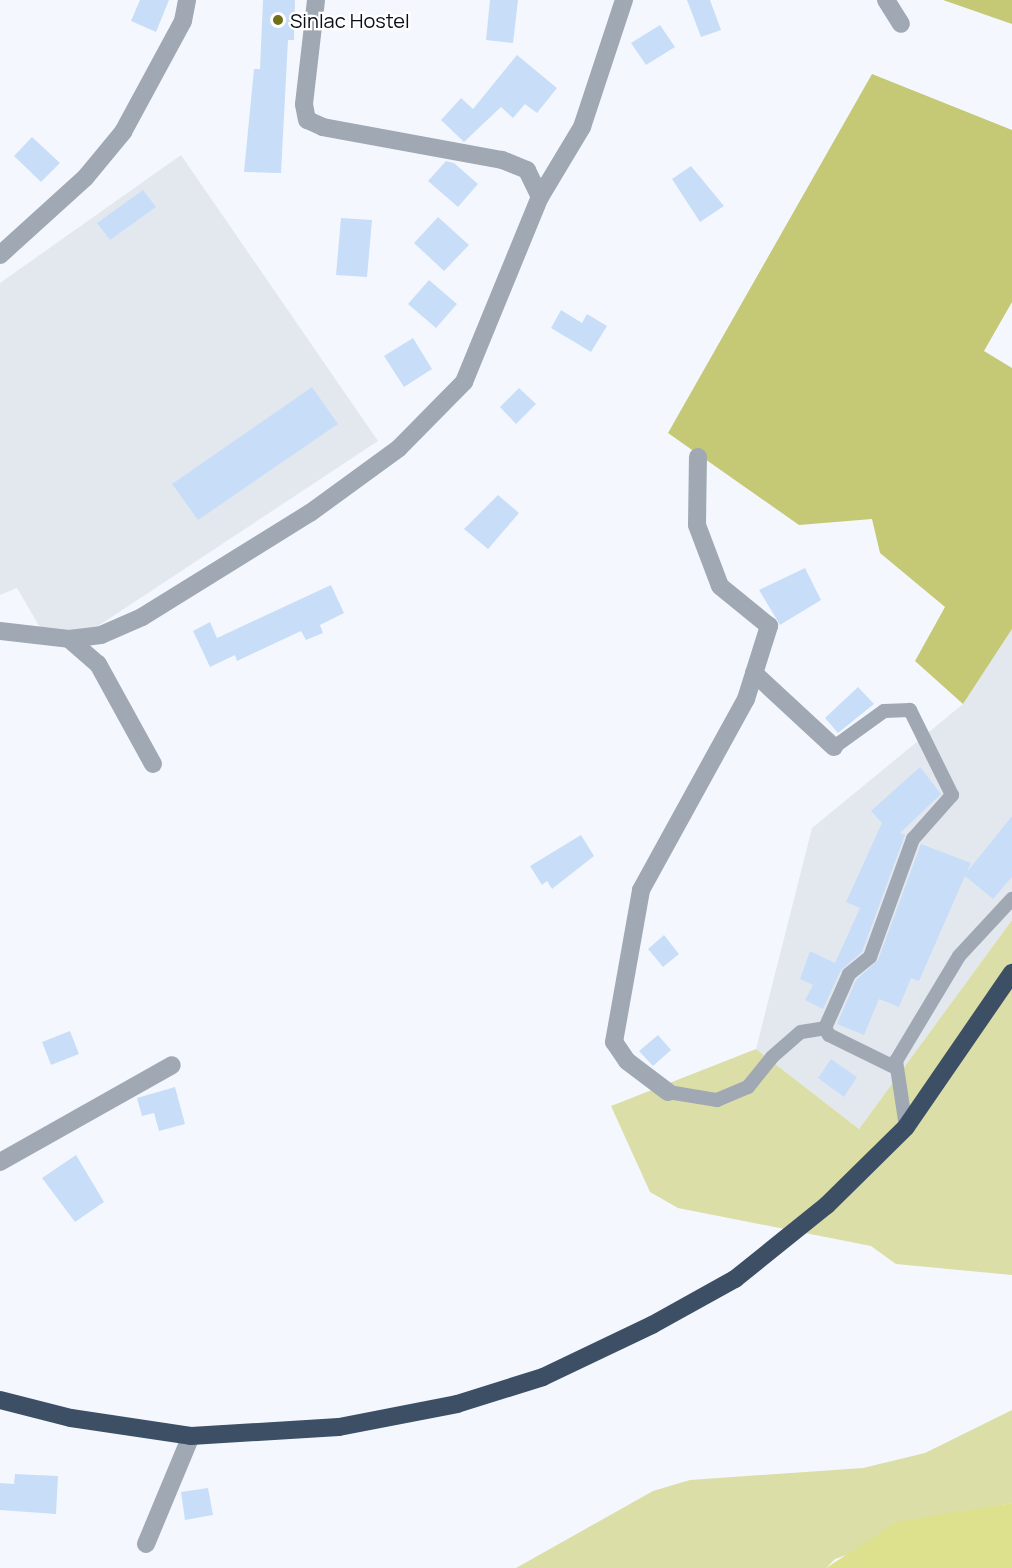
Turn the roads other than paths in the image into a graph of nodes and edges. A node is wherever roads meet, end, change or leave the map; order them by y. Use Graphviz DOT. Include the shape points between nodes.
graph roads {
  1 [pos="187,0"];
  2 [pos="316,0"];
  3 [pos="624,0"];
  4 [pos="886,0"];
  5 [pos="901,24"];
  6 [pos="540,197"];
  7 [pos="0,255"];
  8 [pos="698,457"];
  9 [pos="0,631"];
  10 [pos="69,639"];
  11 [pos="754,673"];
  12 [pos="834,747"];
  13 [pos="153,764"];
  14 [pos="1012,899"];
  15 [pos="1012,973"];
  16 [pos="825,1028"];
  17 [pos="172,1065"];
  18 [pos="894,1067"];
  19 [pos="668,1092"];
  20 [pos="906,1127"];
  21 [pos="0,1162"];
  22 [pos="0,1400"];
  23 [pos="191,1436"];
  24 [pos="146,1544"];
  1 -- 7 [label="street" via="183,21 123,132 85,178"];
  2 -- 6 [label="street" via="304,104 307,120 323,127 502,160 527,170"];
  3 -- 6 [label="street" via="582,127"];
  4 -- 5 [label="street"];
  6 -- 10 [label="street" via="464,382 444,406 399,448 310,513 152,611 101,635"];
  8 -- 11 [label="street" via="697,525 720,585 770,626"];
  9 -- 10 [label="street"];
  10 -- 13 [label="street" via="98,664"];
  11 -- 12 [label="street"];
  11 -- 19 [label="street" via="746,699 641,890 614,1042 627,1061"];
  12 -- 16 [label="lane" via="884,711 910,710 952,795 913,839 870,957 849,974"];
  14 -- 18 [label="lane" via="959,956"];
  15 -- 20 [label="highway"];
  16 -- 18 [label="lane" via="829,1035"];
  16 -- 19 [label="lane" via="801,1032 772,1057 748,1087 717,1100"];
  17 -- 21 [label="street"];
  18 -- 20 [label="lane"];
  20 -- 23 [label="highway" via="827,1205 735,1279 543,1377 457,1404 339,1427"];
  22 -- 23 [label="highway" via="71,1418"];
  23 -- 24 [label="street"];
}
